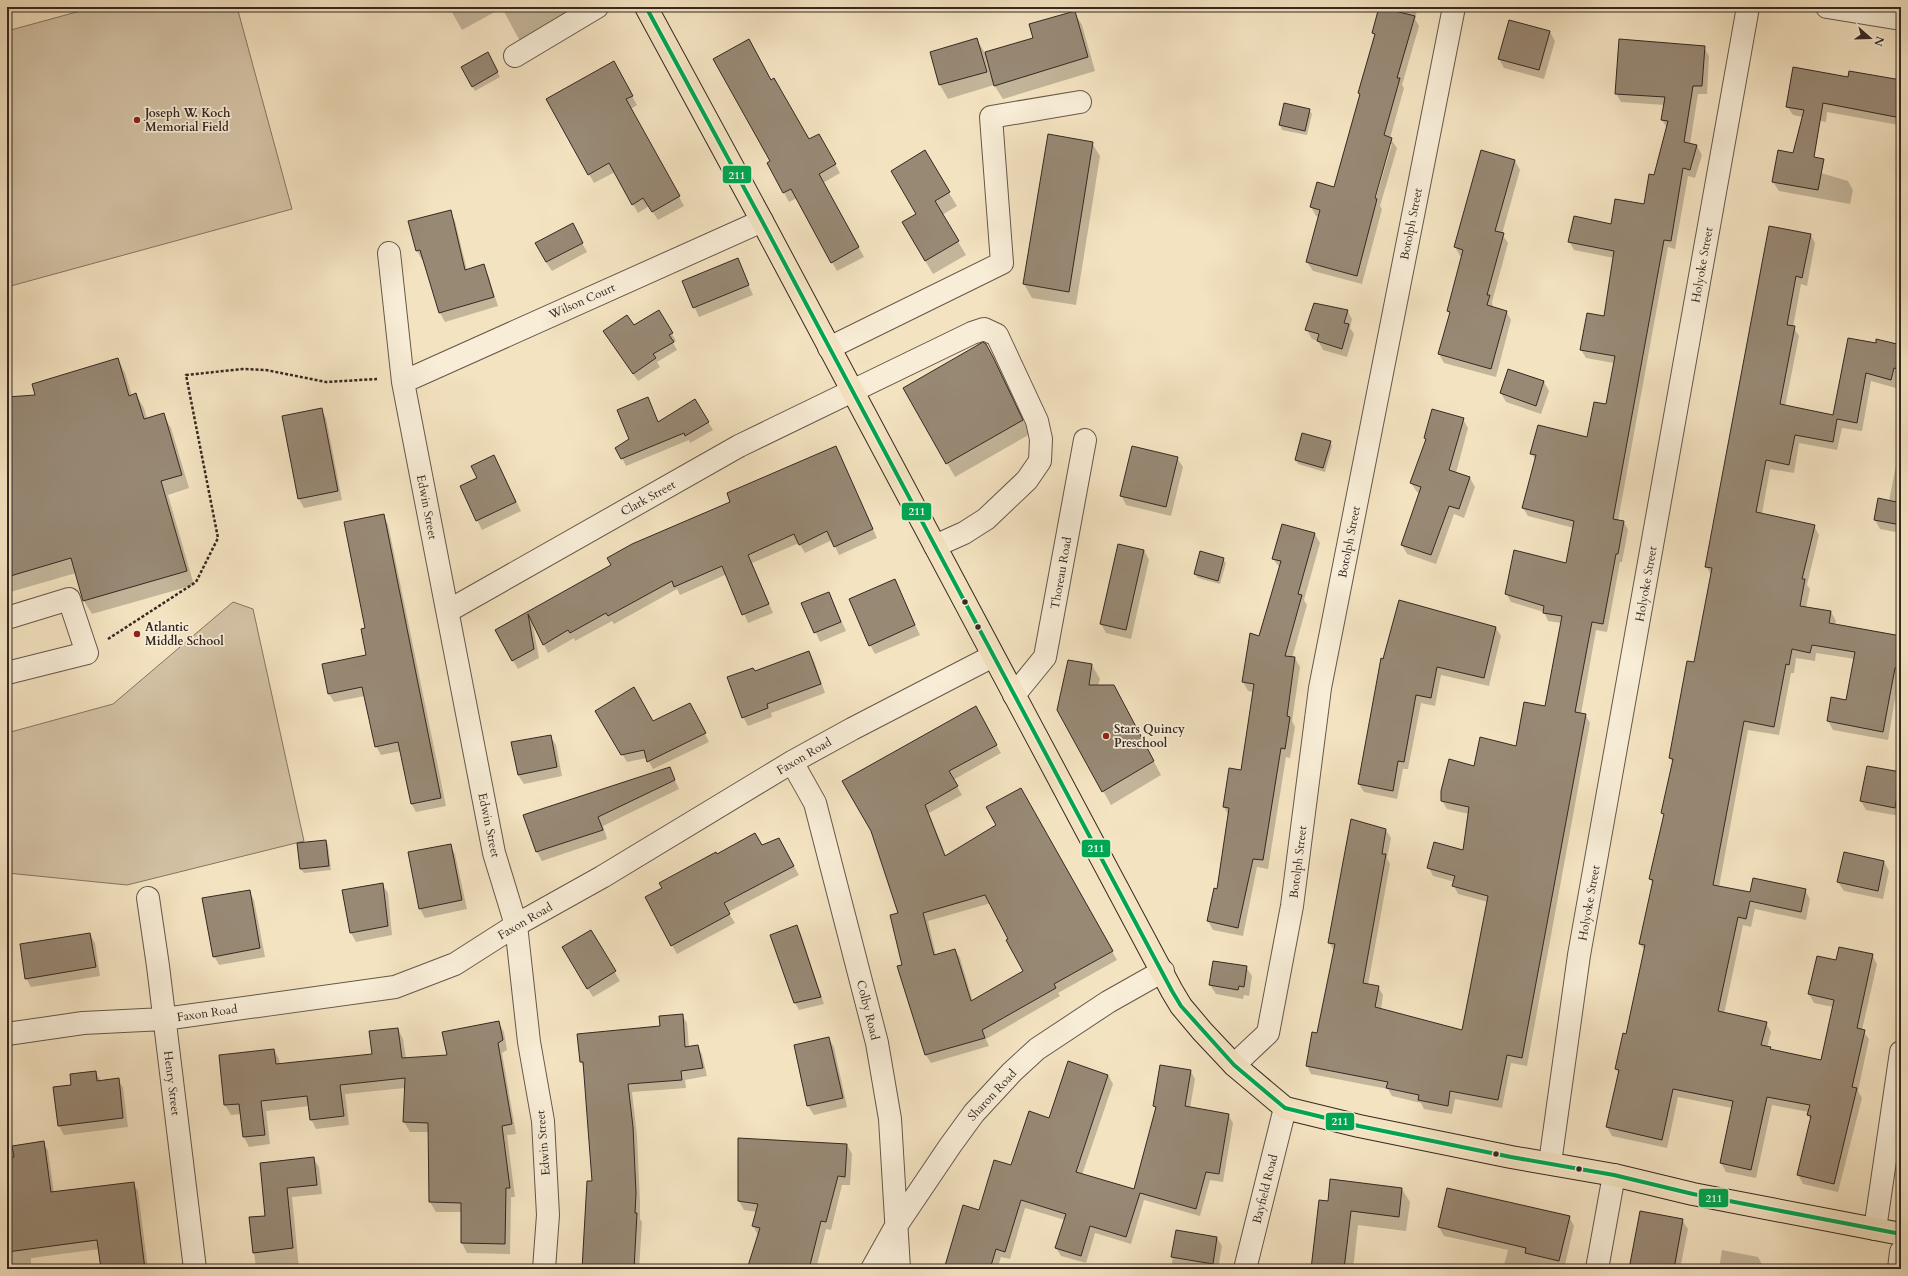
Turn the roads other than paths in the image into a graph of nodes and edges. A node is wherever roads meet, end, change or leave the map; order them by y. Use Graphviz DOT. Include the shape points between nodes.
graph roads {
  1 [pos="598,7"];
  2 [pos="646,7"];
  3 [pos="1454,7"];
  4 [pos="1748,7"];
  5 [pos="1827,7"];
  6 [pos="1901,19"];
  7 [pos="515,56"];
  8 [pos="1080,102"];
  9 [pos="762,221"];
  10 [pos="388,252"];
  11 [pos="829,348"];
  12 [pos="403,382"];
  13 [pos="852,392"];
  14 [pos="1085,440"];
  15 [pos="935,546"];
  16 [pos="448,611"];
  17 [pos="7,618"];
  18 [pos="993,656"];
  19 [pos="7,673"];
  20 [pos="1014,695"];
  21 [pos="792,762"];
  22 [pos="148,898"];
  23 [pos="516,925"];
  24 [pos="1162,971"];
  25 [pos="164,1019"];
  26 [pos="7,1034"];
  27 [pos="1901,1052"];
  28 [pos="1234,1065"];
  29 [pos="1285,1108"];
  30 [pos="1550,1163"];
  31 [pos="1614,1175"];
  32 [pos="896,1226"];
  33 [pos="1876,1229"];
  34 [pos="1901,1234"];
  35 [pos="1901,1252"];
  36 [pos="195,1269"];
  37 [pos="544,1269"];
  38 [pos="872,1269"];
  39 [pos="899,1269"];
  40 [pos="1244,1269"];
  41 [pos="1597,1269"];
  42 [pos="1899,1269"];
  1 -- 7 [label="street"];
  2 -- 9 [label="main road"];
  3 -- 28 [label="street, Botolph Street" via="1320,688 1292,906 1268,1033"];
  4 -- 30 [label="street, Holyoke Street" via="1580,955"];
  5 -- 6 [label="street"];
  8 -- 11 [label="street" via="991,117 1002,263"];
  9 -- 11 [label="main road"];
  9 -- 12 [label="street, Wilson Court"];
  10 -- 12 [label="street, Edwin Street"];
  11 -- 13 [label="main road"];
  12 -- 16 [label="street, Edwin Street"];
  13 -- 15 [label="main road"];
  13 -- 15 [label="street, Clark Street" via="972,333 984,329 997,335 1037,421 1041,439 1040,460 1027,480 986,519 964,533"];
  13 -- 16 [label="street, Clark Street" via="739,446"];
  14 -- 20 [label="street, Thoreau Road" via="1045,657"];
  15 -- 18 [label="main road"];
  16 -- 23 [label="street, Edwin Street" via="494,853"];
  17 -- 19 [label="street" via="69,599 87,653"];
  18 -- 20 [label="main road"];
  18 -- 21 [label="street, Faxon Road"];
  20 -- 24 [label="main road"];
  21 -- 23 [label="street, Faxon Road" via="602,877"];
  21 -- 32 [label="street, Colby Road" via="815,803 877,1043 890,1119"];
  22 -- 25 [label="street, Henry Street"];
  23 -- 25 [label="street, Faxon Road" via="455,964 395,987"];
  23 -- 37 [label="street, Edwin Street" via="529,1042 543,1121 548,1214"];
  24 -- 28 [label="main road" via="1181,1006"];
  24 -- 32 [label="street, Sharon Road" via="1108,1002 1037,1049 1012,1072 974,1113"];
  25 -- 26 [label="street, Faxon Road" via="84,1023"];
  25 -- 36 [label="street, Henry Street"];
  27 -- 33 [label="street"];
  28 -- 29 [label="main road"];
  29 -- 30 [label="main road" via="1511,1157"];
  29 -- 40 [label="street, Bayfield Road"];
  30 -- 31 [label="main road"];
  31 -- 33 [label="main road" via="1693,1194"];
  31 -- 41 [label="street"];
  32 -- 38 [label="street, Sharon Road"];
  32 -- 39 [label="street, Colby Road"];
  33 -- 34 [label="main road"];
  35 -- 42 [label="street"];
}
